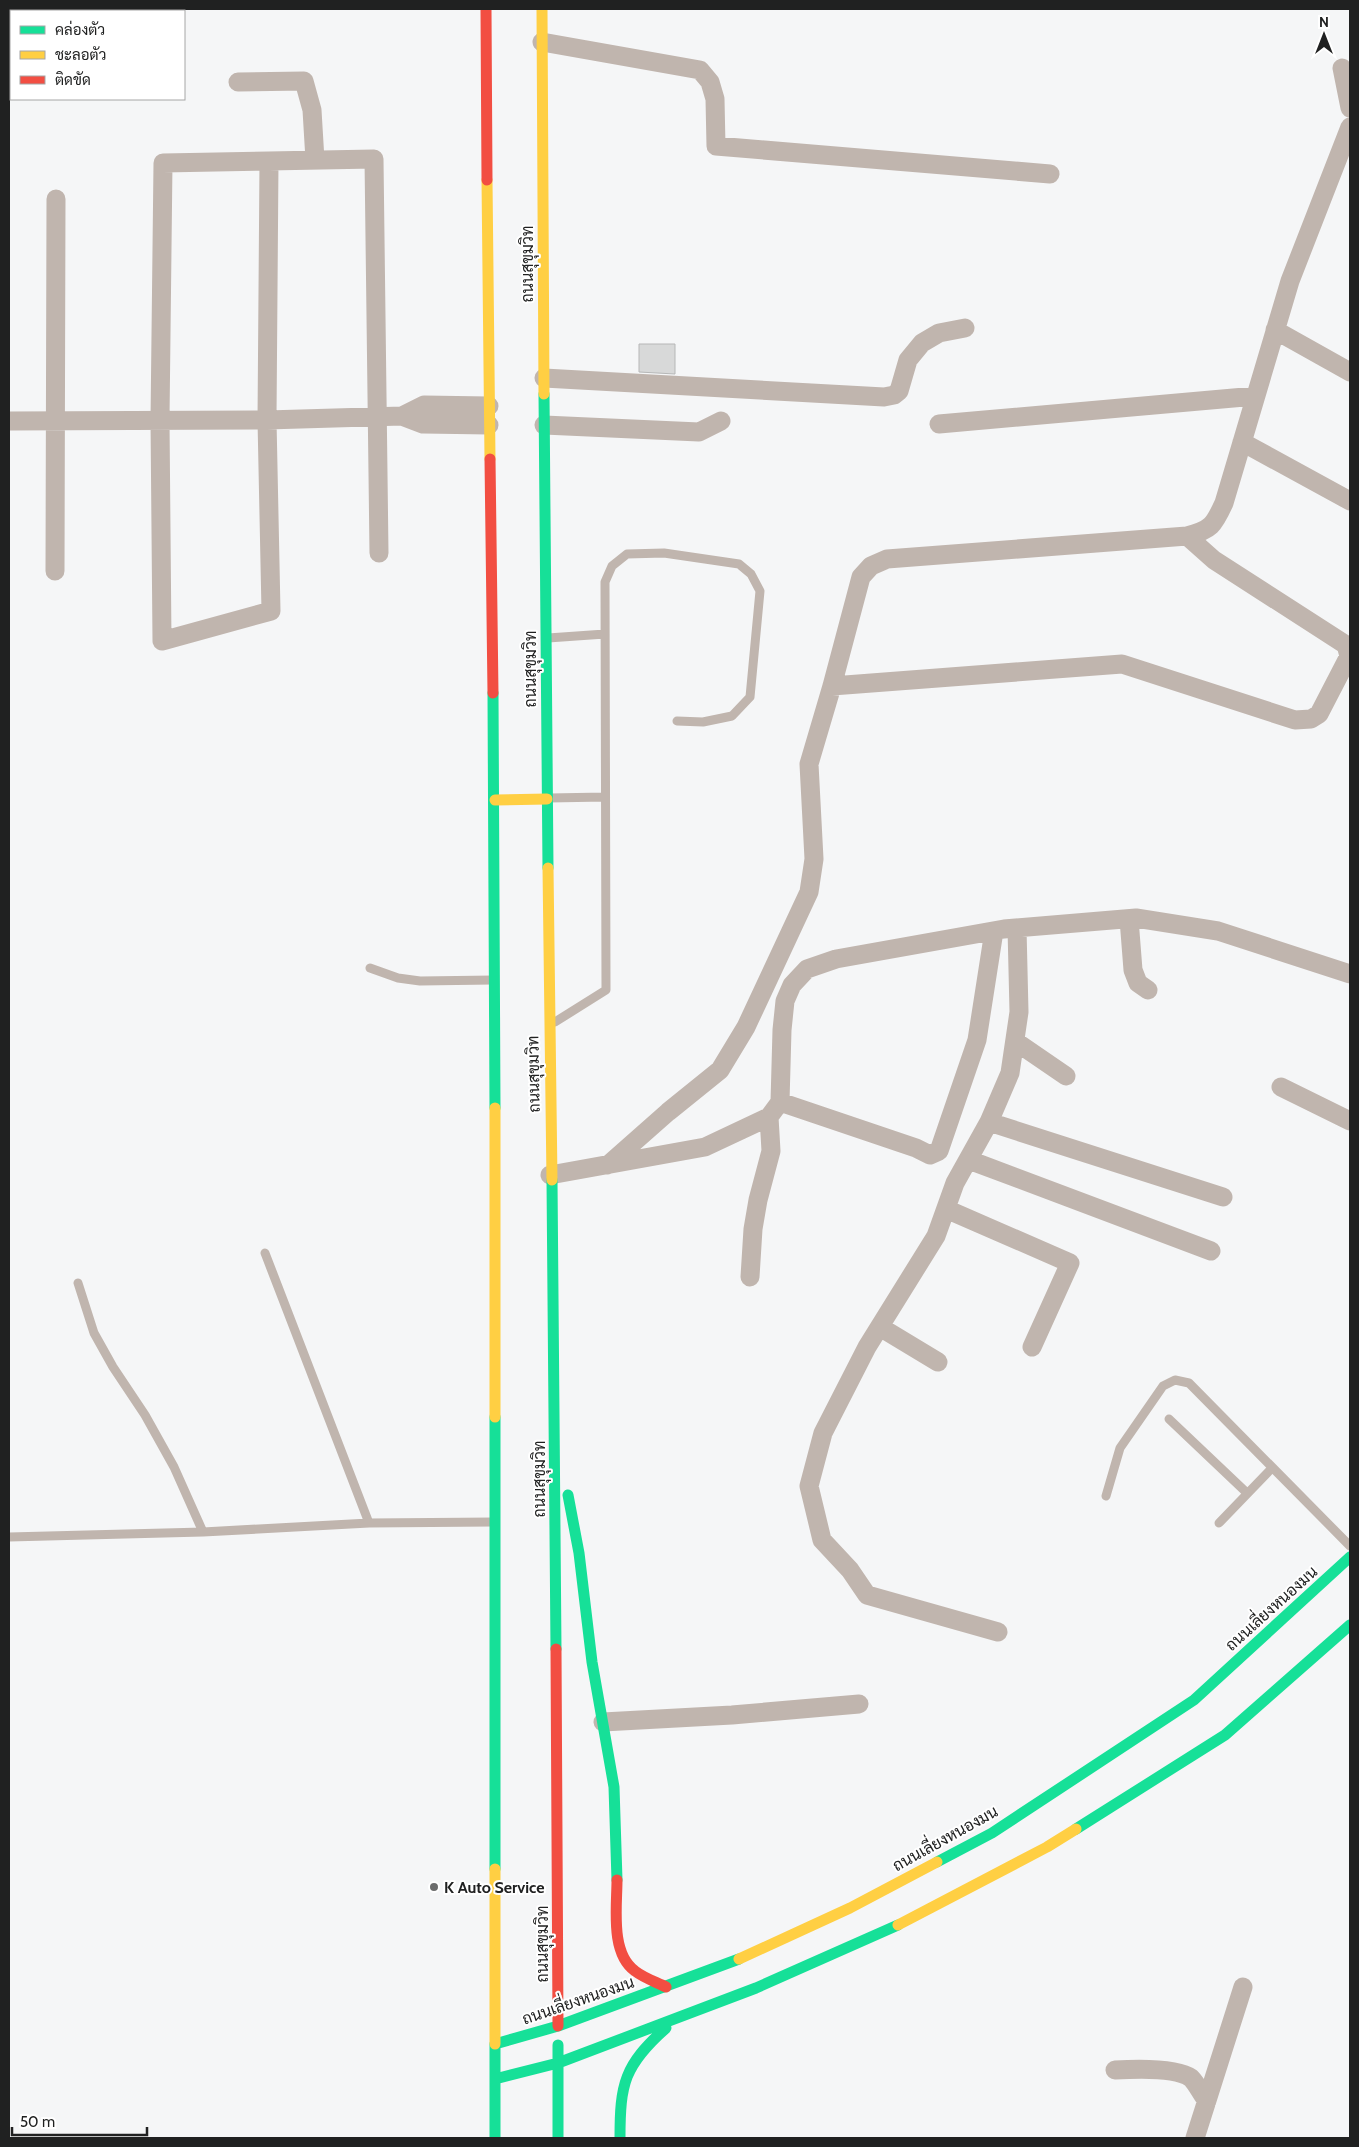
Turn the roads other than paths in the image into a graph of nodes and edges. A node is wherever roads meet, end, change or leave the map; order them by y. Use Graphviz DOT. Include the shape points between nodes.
graph roads {
  1 [pos="486,9"];
  2 [pos="542,9"];
  3 [pos="542,42"];
  4 [pos="1342,68"];
  5 [pos="238,82"];
  6 [pos="1350,108"];
  7 [pos="1350,127"];
  8 [pos="315,160"];
  9 [pos="269,161"];
  10 [pos="1050,174"];
  11 [pos="56,199"];
  12 [pos="966,328"];
  13 [pos="1276,330"];
  14 [pos="1350,372"];
  15 [pos="544,378"];
  16 [pos="1256,396"];
  17 [pos="489,406"];
  18 [pos="402,416"];
  19 [pos="378,417"];
  20 [pos="160,420"];
  21 [pos="267,420"];
  22 [pos="9,421"];
  23 [pos="54,421"];
  24 [pos="721,421"];
  25 [pos="939,424"];
  26 [pos="489,425"];
  27 [pos="544,425"];
  28 [pos="1242,442"];
  29 [pos="1350,501"];
  30 [pos="1187,536"];
  31 [pos="379,553"];
  32 [pos="55,570"];
  33 [pos="605,634"];
  34 [pos="546,638"];
  35 [pos="832,686"];
  36 [pos="677,721"];
  37 [pos="605,797"];
  38 [pos="547,798"];
  39 [pos="494,800"];
  40 [pos="1128,919"];
  41 [pos="1017,928"];
  42 [pos="994,931"];
  43 [pos="370,968"];
  44 [pos="1350,974"];
  45 [pos="495,980"];
  46 [pos="1148,990"];
  47 [pos="549,1026"];
  48 [pos="1015,1041"];
  49 [pos="1066,1076"];
  50 [pos="1281,1087"];
  51 [pos="780,1102"];
  52 [pos="769,1117"];
  53 [pos="989,1122"];
  54 [pos="1350,1122"];
  55 [pos="969,1160"];
  56 [pos="608,1165"];
  57 [pos="550,1175"];
  58 [pos="1222,1197"];
  59 [pos="946,1209"];
  60 [pos="1211,1251"];
  61 [pos="265,1253"];
  62 [pos="750,1277"];
  63 [pos="78,1283"];
  64 [pos="880,1326"];
  65 [pos="1032,1348"];
  66 [pos="938,1362"];
  67 [pos="1169,1419"];
  68 [pos="555,1427"];
  69 [pos="1272,1468"];
  70 [pos="1246,1493"];
  71 [pos="1106,1496"];
  72 [pos="495,1522"];
  73 [pos="1219,1523"];
  74 [pos="369,1524"];
  75 [pos="203,1532"];
  76 [pos="9,1537"];
  77 [pos="1350,1546"];
  78 [pos="1350,1557"];
  79 [pos="1350,1625"];
  80 [pos="998,1632"];
  81 [pos="859,1704"];
  82 [pos="602,1722"];
  83 [pos="666,1987"];
  84 [pos="1243,1987"];
  85 [pos="679,2018"];
  86 [pos="558,2026"];
  87 [pos="495,2044"];
  88 [pos="558,2063"];
  89 [pos="1115,2070"];
  90 [pos="495,2079"];
  91 [pos="1207,2101"];
  92 [pos="496,2138"];
  93 [pos="558,2138"];
  94 [pos="620,2138"];
  95 [pos="1195,2138"];
  1 -- 17 [label="main road"];
  2 -- 3 [label="main road, ถนนสุขุมวิท"];
  3 -- 10 [label="street" via="700,70 710,82 715,99 716,146"];
  3 -- 15 [label="main road, ถนนสุขุมวิท"];
  4 -- 6 [label="street"];
  5 -- 8 [label="street" via="304,81 312,110"];
  7 -- 13 [label="street" via="1290,281"];
  8 -- 9 [label="street"];
  8 -- 19 [label="street" via="374,159"];
  9 -- 20 [label="street" via="163,163"];
  9 -- 21 [label="street"];
  11 -- 23 [label="street"];
  12 -- 15 [label="street" via="939,333 922,343 908,360 899,391 884,397"];
  13 -- 14 [label="street"];
  13 -- 16 [label="street"];
  15 -- 27 [label="main road, ถนนสุขุมวิท"];
  16 -- 25 [label="street"];
  16 -- 28 [label="street"];
  17 -- 18 [label="street" via="424,405"];
  17 -- 26 [label="main road"];
  18 -- 19 [label="street"];
  18 -- 26 [label="street" via="423,424"];
  19 -- 21 [label="street"];
  19 -- 31 [label="street"];
  20 -- 21 [label="street"];
  20 -- 21 [label="street" via="162,641 271,611"];
  20 -- 23 [label="street"];
  22 -- 23 [label="street"];
  23 -- 32 [label="street"];
  24 -- 27 [label="street" via="699,432"];
  26 -- 39 [label="main road"];
  27 -- 34 [label="main road, ถนนสุขุมวิท"];
  28 -- 29 [label="street"];
  28 -- 30 [label="street" via="1216,521 1206,531"];
  30 -- 35 [label="street" via="887,559 871,566 861,577"];
  30 -- 35 [label="street" via="1214,560 1346,645 1349,656 1319,714 1311,719 1295,720 1122,664"];
  33 -- 34 [label="lane"];
  33 -- 36 [label="lane" via="605,582 612,566 626,554 664,553 739,564 751,574 760,591 750,697 732,716 703,722"];
  33 -- 37 [label="lane"];
  34 -- 38 [label="main road, ถนนสุขุมวิท"];
  35 -- 56 [label="street" via="809,764 814,859 809,892 746,1027 720,1070"];
  37 -- 38 [label="lane"];
  37 -- 47 [label="lane" via="606,990"];
  38 -- 39 [label="main road"];
  38 -- 47 [label="main road, ถนนสุขุมวิท"];
  39 -- 45 [label="main road"];
  40 -- 41 [label="street"];
  40 -- 44 [label="street" via="1218,931"];
  40 -- 46 [label="street" via="1133,970 1138,983"];
  41 -- 42 [label="street"];
  41 -- 48 [label="street" via="1019,1012"];
  42 -- 51 [label="street" via="836,959 807,970 792,985 785,1001"];
  42 -- 51 [label="street" via="977,1040 939,1151 930,1155"];
  43 -- 45 [label="lane" via="398,978"];
  45 -- 72 [label="main road"];
  47 -- 57 [label="main road, ถนนสุขุมวิท"];
  48 -- 49 [label="street"];
  48 -- 53 [label="street" via="1010,1073"];
  50 -- 54 [label="street"];
  51 -- 52 [label="street"];
  52 -- 56 [label="street" via="705,1147"];
  52 -- 62 [label="street" via="771,1152 756,1210"];
  53 -- 55 [label="street"];
  53 -- 58 [label="street"];
  55 -- 59 [label="street" via="955,1183"];
  55 -- 60 [label="street"];
  56 -- 57 [label="street"];
  57 -- 68 [label="main road, ถนนสุขุมวิท"];
  59 -- 64 [label="street" via="936,1236"];
  59 -- 65 [label="street" via="1070,1263"];
  61 -- 74 [label="lane"];
  63 -- 75 [label="lane" via="94,1332 174,1467"];
  64 -- 66 [label="street"];
  64 -- 80 [label="street" via="823,1433 810,1486 822,1540 850,1570 866,1595"];
  67 -- 70 [label="lane"];
  68 -- 82 [label="main road" via="579,1553"];
  68 -- 86 [label="main road, ถนนสุขุมวิท"];
  69 -- 70 [label="lane"];
  69 -- 71 [label="lane" via="1189,1383 1175,1380 1163,1386 1120,1448"];
  69 -- 77 [label="lane"];
  70 -- 73 [label="lane"];
  72 -- 74 [label="lane"];
  72 -- 87 [label="main road"];
  74 -- 75 [label="lane"];
  75 -- 76 [label="lane"];
  78 -- 83 [label="main road, ถนนเลี่ยงหนองมน" via="1194,1700 992,1833 765,1949"];
  79 -- 85 [label="main road" via="1225,1735 1048,1847 896,1926"];
  81 -- 82 [label="street"];
  82 -- 83 [label="main road" via="614,1787 618,1849 617,1936 621,1952 634,1970"];
  83 -- 86 [label="main road, ถนนเลี่ยงหนองมน"];
  84 -- 91 [label="street"];
  85 -- 88 [label="main road"];
  85 -- 94 [label="main road" via="652,2040 629,2068 620,2104"];
  86 -- 87 [label="main road, ถนนเลี่ยงหนองมน"];
  86 -- 88 [label="main road, ถนนสุขุมวิท"];
  87 -- 90 [label="main road"];
  88 -- 90 [label="main road"];
  88 -- 93 [label="main road, ถนนสุขุมวิท"];
  89 -- 91 [label="street" via="1147,2069 1190,2078"];
  90 -- 92 [label="main road"];
  91 -- 95 [label="street"];
}
